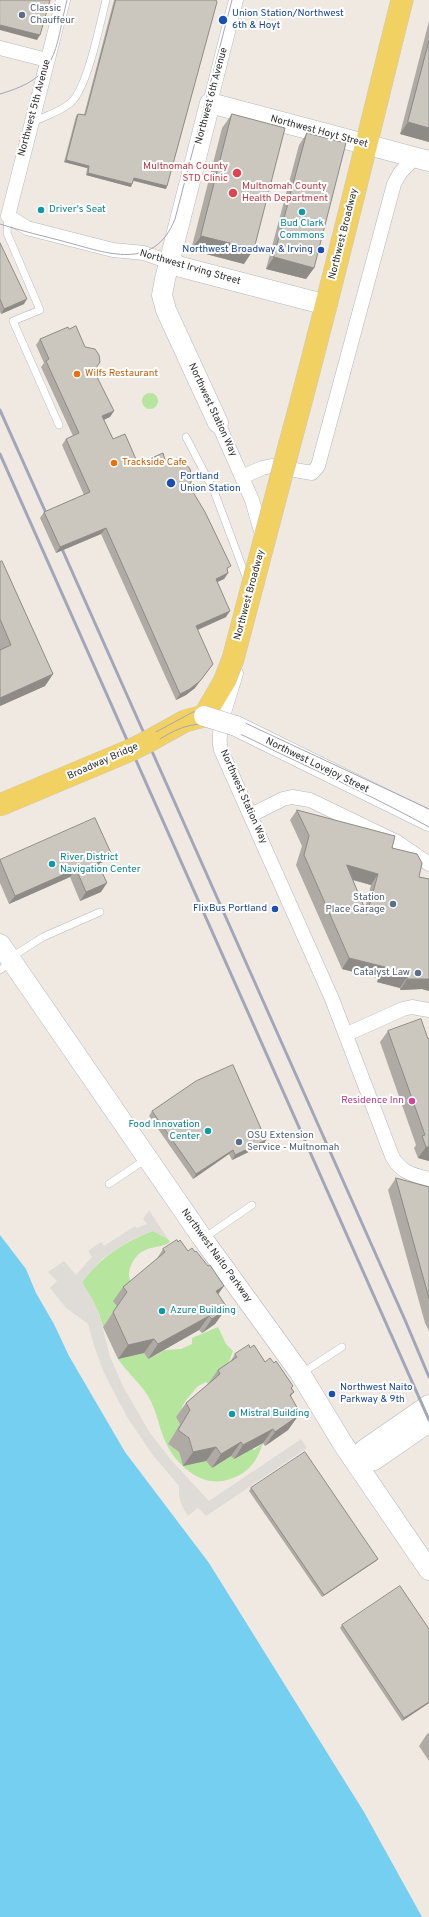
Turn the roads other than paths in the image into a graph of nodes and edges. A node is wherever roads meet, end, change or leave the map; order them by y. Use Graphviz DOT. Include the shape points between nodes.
graph roads {
  1 [pos="63,0"];
  2 [pos="106,0"];
  3 [pos="236,0"];
  4 [pos="402,0"];
  5 [pos="0,48"];
  6 [pos="47,60"];
  7 [pos="210,103"];
  8 [pos="31,123"];
  9 [pos="366,144"];
  10 [pos="422,159"];
  11 [pos="8,216"];
  12 [pos="169,262"];
  13 [pos="327,305"];
  14 [pos="218,423"];
  15 [pos="59,425"];
  16 [pos="186,437"];
  17 [pos="242,477"];
  18 [pos="256,602"];
  19 [pos="204,716"];
  20 [pos="0,805"];
  21 [pos="251,815"];
  22 [pos="429,821"];
  23 [pos="429,864"];
  24 [pos="100,912"];
  25 [pos="5,959"];
  26 [pos="429,1010"];
  27 [pos="347,1034"];
  28 [pos="147,1158"];
  29 [pos="429,1179"];
  30 [pos="110,1184"];
  31 [pos="252,1205"];
  32 [pos="203,1239"];
  33 [pos="342,1347"];
  34 [pos="300,1373"];
  35 [pos="429,1405"];
  36 [pos="429,1422"];
  37 [pos="357,1464"];
  38 [pos="429,1570"];
  1 -- 6 [label="street, Northwest 5th Avenue"];
  2 -- 8 [label="lane" via="80,92 70,104"];
  3 -- 7 [label="street, Northwest 6th Avenue"];
  4 -- 9 [label="main road, Northwest Broadway"];
  5 -- 6 [label="street"];
  6 -- 8 [label="street, Northwest 5th Avenue"];
  7 -- 9 [label="main road, Northwest Hoyt Street"];
  7 -- 12 [label="main road, Northwest 6th Avenue"];
  8 -- 11 [label="street, Northwest 5th Avenue"];
  9 -- 10 [label="main road, Northwest Hoyt Street"];
  9 -- 13 [label="main road, Northwest Broadway"];
  10 -- 17 [label="street" via="396,180 318,466 312,473 272,466"];
  11 -- 12 [label="street, Northwest Irving Street" via="27,228 113,250 144,253"];
  11 -- 15 [label="lane" via="6,233 40,310 13,321"];
  12 -- 13 [label="main road, Northwest Irving Street"];
  12 -- 14 [label="main road, Northwest Station Way" via="163,287 163,302"];
  13 -- 19 [label="main road, Northwest Broadway, bridge" via="233,659 224,682"];
  14 -- 17 [label="street, Northwest Station Way"];
  16 -- 18 [label="lane" via="214,491"];
  17 -- 18 [label="street, Northwest Station Way" via="264,540 262,574"];
  18 -- 21 [label="street, Northwest Station Way" via="220,739 221,750"];
  19 -- 20 [label="main road, Broadway Bridge, bridge" via="185,721 136,748"];
  19 -- 22 [label="main road, Northwest Lovejoy Street, bridge" via="236,726"];
  21 -- 23 [label="street" via="283,799 292,797 310,800 397,842"];
  21 -- 27 [label="street, Northwest Station Way"];
  24 -- 25 [label="lane" via="43,937"];
  25 -- 28 [label="main road, Northwest Naito Parkway"];
  26 -- 27 [label="street" via="412,1007 403,1009"];
  27 -- 29 [label="street, Northwest Station Way" via="397,1166 408,1173"];
  28 -- 30 [label="lane"];
  28 -- 32 [label="main road, Northwest Naito Parkway"];
  31 -- 32 [label="lane"];
  32 -- 34 [label="main road, Northwest Naito Parkway"];
  33 -- 34 [label="lane"];
  34 -- 37 [label="main road, Northwest Naito Parkway"];
  35 -- 37 [label="main road" via="364,1450"];
  36 -- 37 [label="main road" via="374,1460"];
  37 -- 38 [label="main road, Northwest Naito Parkway"];
}
